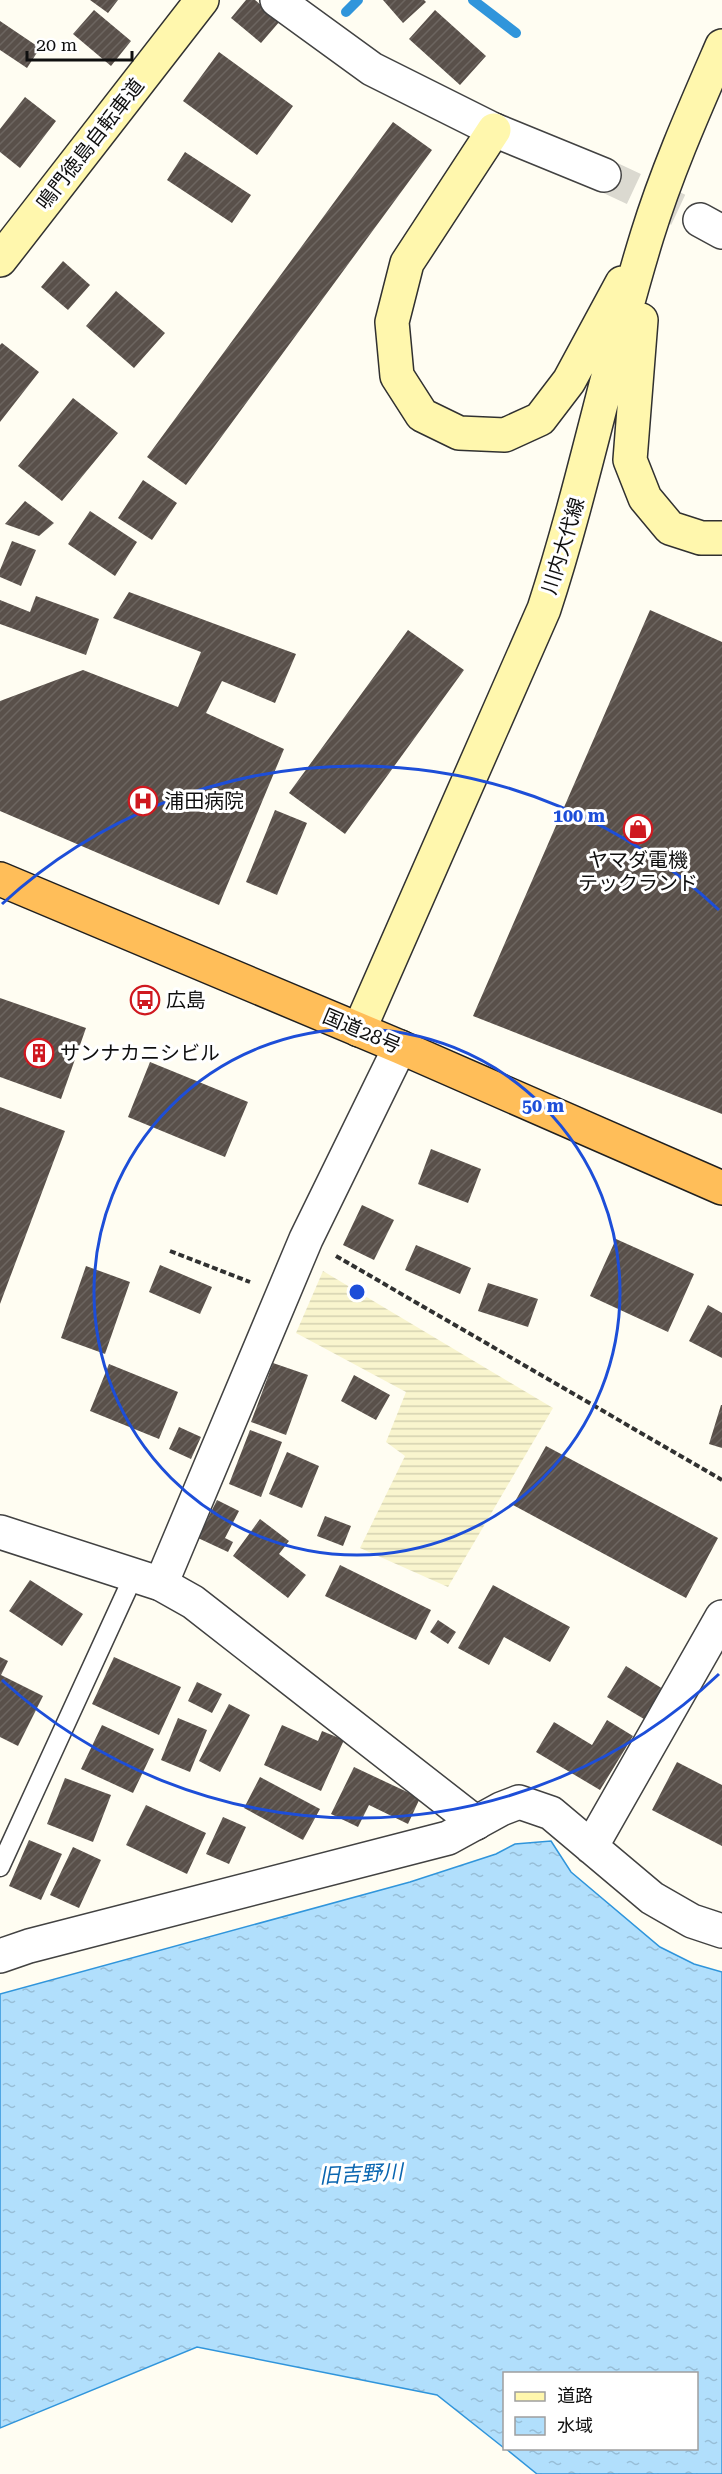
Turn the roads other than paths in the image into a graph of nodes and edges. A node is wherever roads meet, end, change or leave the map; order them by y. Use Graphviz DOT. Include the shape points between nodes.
graph roads {
  1 [pos="202,0"];
  2 [pos="277,0"];
  3 [pos="722,46"];
  4 [pos="494,130"];
  5 [pos="603,175"];
  6 [pos="647,237"];
  7 [pos="0,260"];
  8 [pos="722,538"];
  9 [pos="0,879"];
  10 [pos="359,1030"];
  11 [pos="400,1047"];
  12 [pos="722,1188"];
  13 [pos="0,1532"];
  14 [pos="147,1579"];
  15 [pos="722,1617"];
  16 [pos="476,1823"];
  17 [pos="591,1847"];
  18 [pos="0,1867"];
  19 [pos="722,1931"];
  20 [pos="0,1956"];
  1 -- 7 [label="main road, 鳴門徳島自転車道"];
  2 -- 4 [label="street" via="372,69"];
  3 -- 6 [label="main road, 川内大代線" via="673,159"];
  4 -- 5 [label="street"];
  4 -- 6 [label="main road" via="407,263 392,322 397,376 422,415 459,433 505,435 540,419 569,381"];
  6 -- 8 [label="main road" via="630,460 645,498 670,528 701,538"];
  6 -- 10 [label="main road, 川内大代線" via="566,542 544,609"];
  9 -- 10 [label="highway, 国道28号"];
  10 -- 11 [label="highway, 国道28号"];
  11 -- 12 [label="highway, 国道28号"];
  11 -- 14 [label="street"];
  13 -- 14 [label="street"];
  14 -- 16 [label="street" via="193,1602"];
  14 -- 18 [label="lane"];
  15 -- 17 [label="street"];
  16 -- 17 [label="street" via="519,1802 551,1813"];
  16 -- 20 [label="street" via="448,1838 399,1853"];
  17 -- 19 [label="street" via="652,1898 692,1921"];
}
